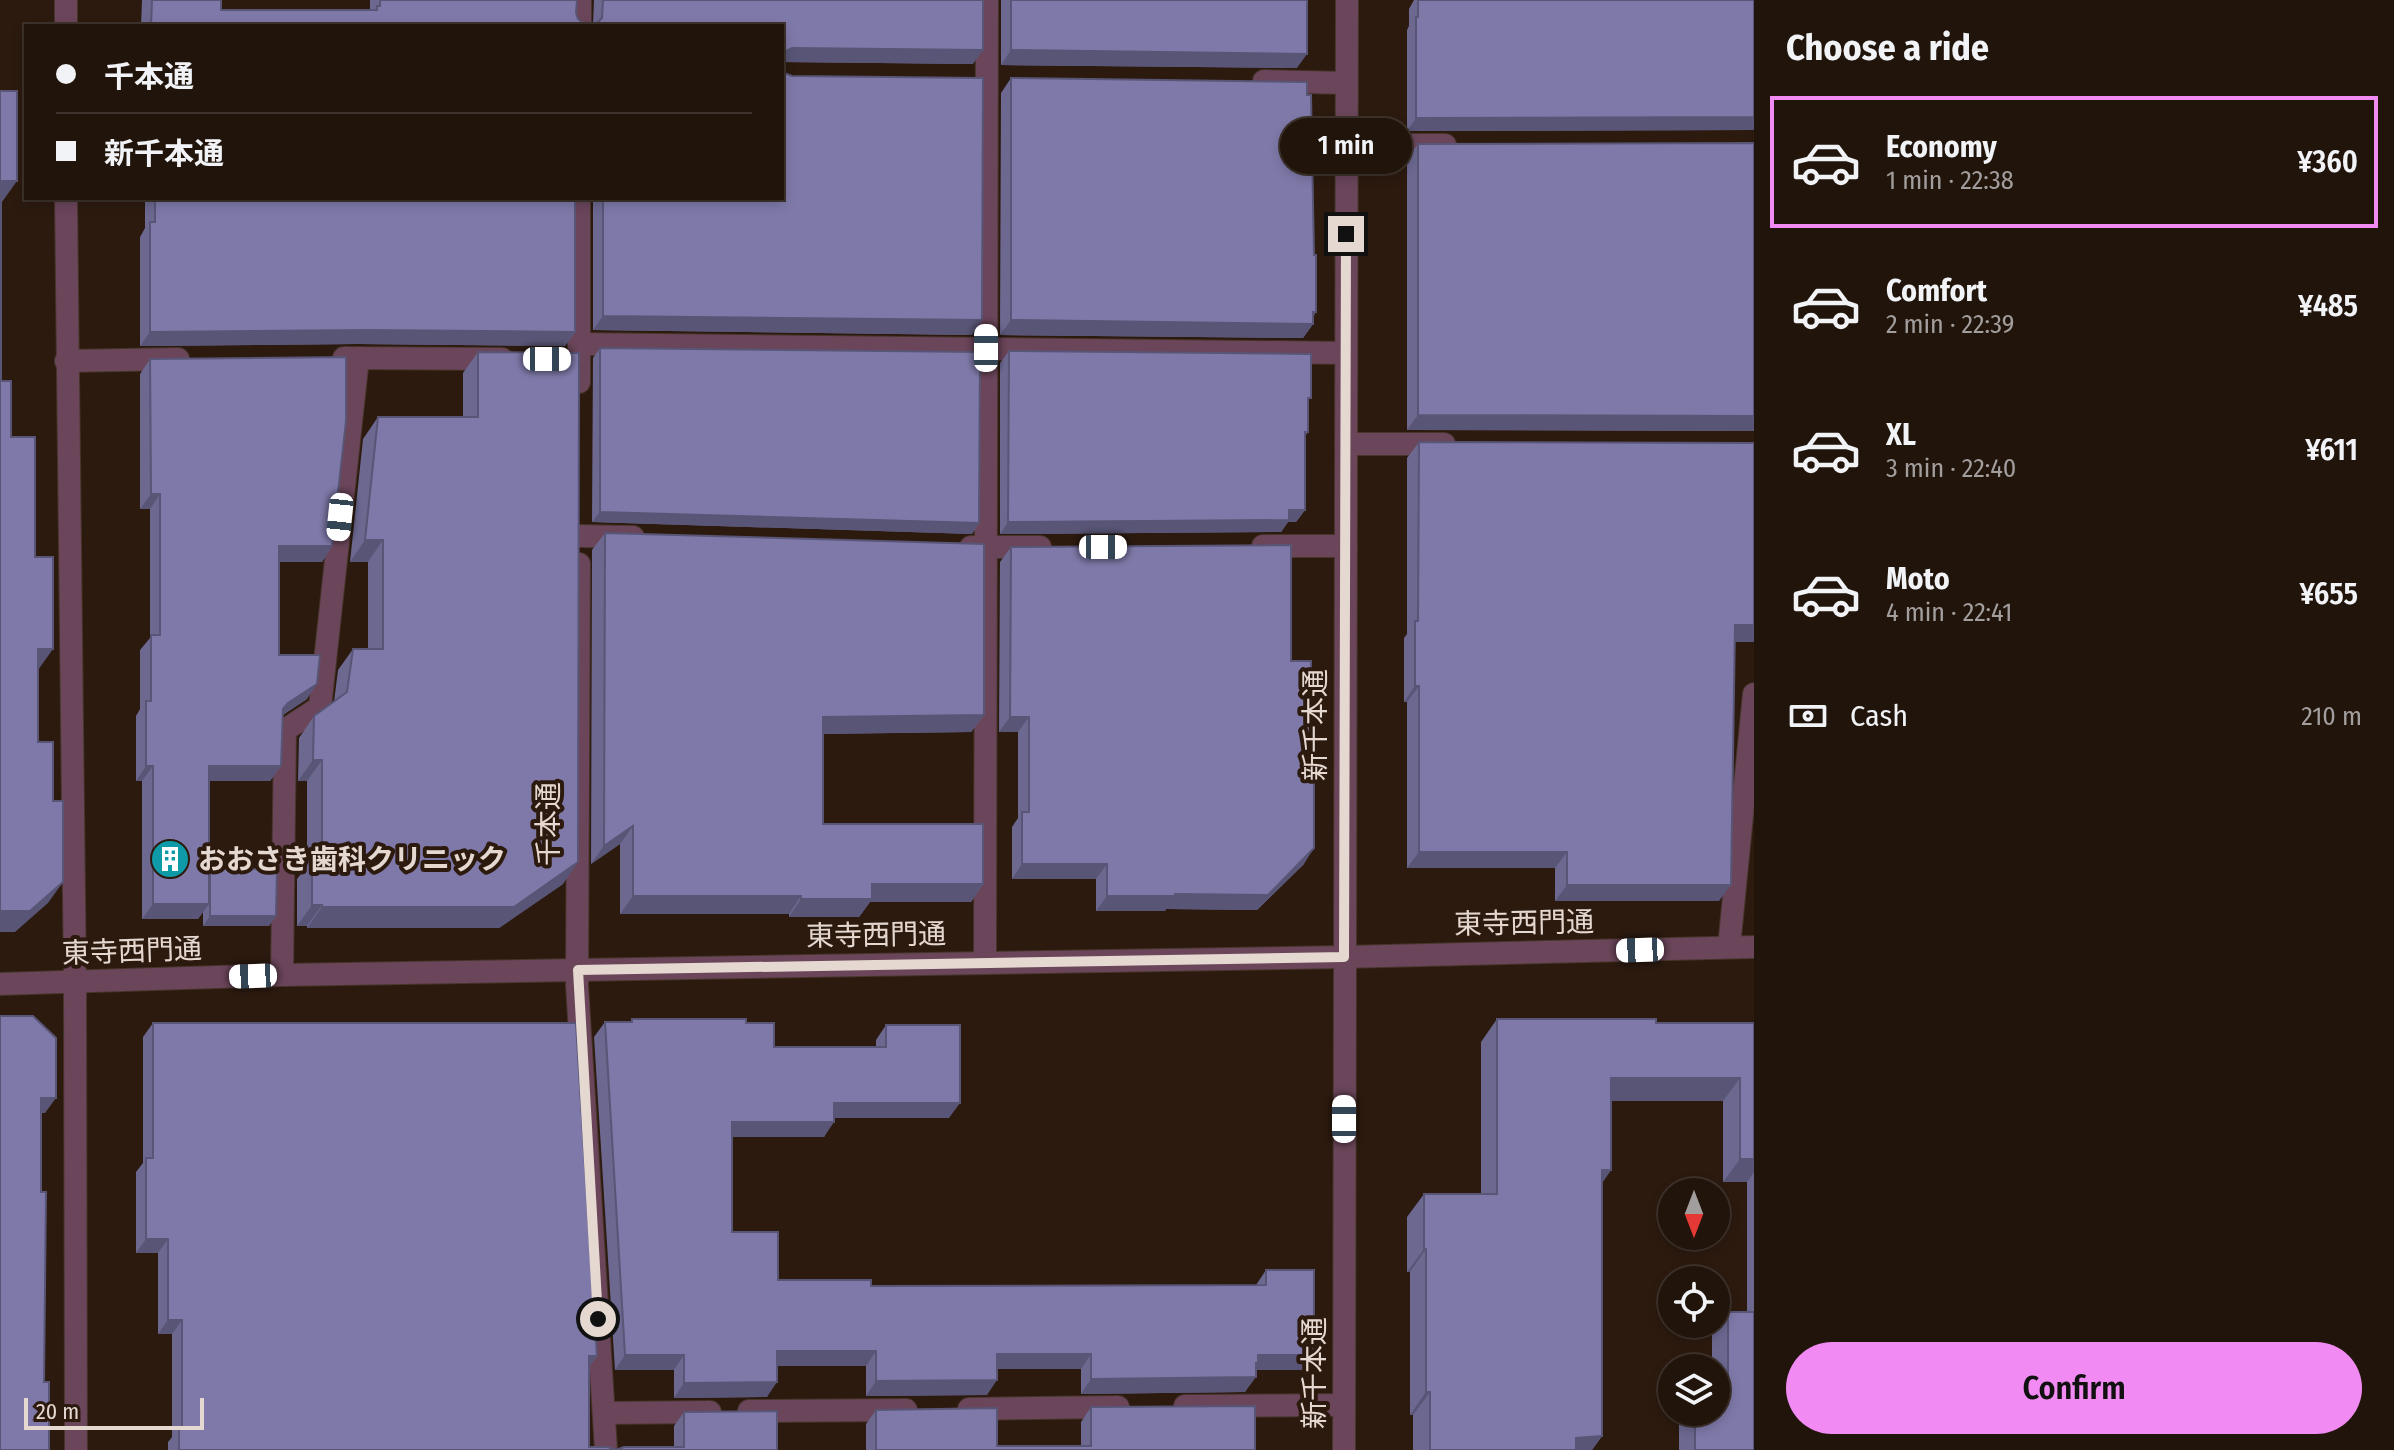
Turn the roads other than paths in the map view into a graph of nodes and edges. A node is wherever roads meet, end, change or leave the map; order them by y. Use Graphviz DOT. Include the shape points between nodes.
graph roads {
  1 [pos="66,0"];
  2 [pos="580,0"];
  3 [pos="987,0"];
  4 [pos="1347,0"];
  5 [pos="66,24"];
  6 [pos="580,24"];
  7 [pos="1248,81"];
  8 [pos="1346,83"];
  9 [pos="1346,145"];
  10 [pos="1467,145"];
  11 [pos="66,200"];
  12 [pos="579,200"];
  13 [pos="986,348"];
  14 [pos="1346,353"];
  15 [pos="574,354"];
  16 [pos="326,358"];
  17 [pos="358,358"];
  18 [pos="201,359"];
  19 [pos="516,359"];
  20 [pos="66,361"];
  21 [pos="579,408"];
  22 [pos="1346,444"];
  23 [pos="1463,444"];
  24 [pos="657,538"];
  25 [pos="1245,546"];
  26 [pos="1346,546"];
  27 [pos="955,547"];
  28 [pos="1062,547"];
  29 [pos="986,548"];
  30 [pos="1754,694"];
  31 [pos="1729,947"];
  32 [pos="1754,947"];
  33 [pos="1344,957"];
  34 [pos="985,963"];
  35 [pos="578,970"];
  36 [pos="282,975"];
  37 [pos="75,983"];
  38 [pos="0,984"];
  39 [pos="1344,1405"];
  40 [pos="922,1409"];
  41 [pos="954,1409"];
  42 [pos="604,1413"];
  43 [pos="76,1450"];
  44 [pos="606,1450"];
  45 [pos="1344,1450"];
  1 -- 5 [label="street"];
  2 -- 6 [label="street"];
  3 -- 13 [label="street"];
  4 -- 8 [label="street, 新千本通"];
  7 -- 8 [label="street"];
  8 -- 9 [label="street, 新千本通"];
  9 -- 10 [label="street"];
  9 -- 14 [label="street, 新千本通"];
  11 -- 20 [label="street"];
  12 -- 15 [label="street"];
  13 -- 14 [label="street"];
  13 -- 15 [label="street"];
  13 -- 29 [label="street"];
  14 -- 22 [label="street, 新千本通"];
  15 -- 21 [label="street"];
  16 -- 17 [label="street"];
  17 -- 19 [label="street"];
  17 -- 36 [label="street" via="320,707 285,730"];
  18 -- 20 [label="street"];
  20 -- 37 [label="street"];
  22 -- 23 [label="street"];
  22 -- 26 [label="street, 新千本通"];
  24 -- 35 [label="street, 千本通" via="579,528"];
  25 -- 26 [label="street"];
  26 -- 33 [label="street, 新千本通"];
  27 -- 29 [label="street"];
  28 -- 29 [label="street"];
  29 -- 34 [label="street"];
  30 -- 31 [label="street"];
  31 -- 32 [label="street, 東寺西門通"];
  31 -- 33 [label="street, 東寺西門通"];
  33 -- 34 [label="street, 東寺西門通"];
  33 -- 39 [label="street, 新千本通"];
  34 -- 35 [label="street, 東寺西門通"];
  35 -- 36 [label="street, 東寺西門通"];
  35 -- 42 [label="street, 千本通"];
  36 -- 37 [label="street, 東寺西門通"];
  37 -- 38 [label="street, 東寺西門通"];
  37 -- 43 [label="street"];
  39 -- 41 [label="street"];
  39 -- 45 [label="street, 新千本通"];
  40 -- 42 [label="street"];
  42 -- 44 [label="street, 千本通"];
}
